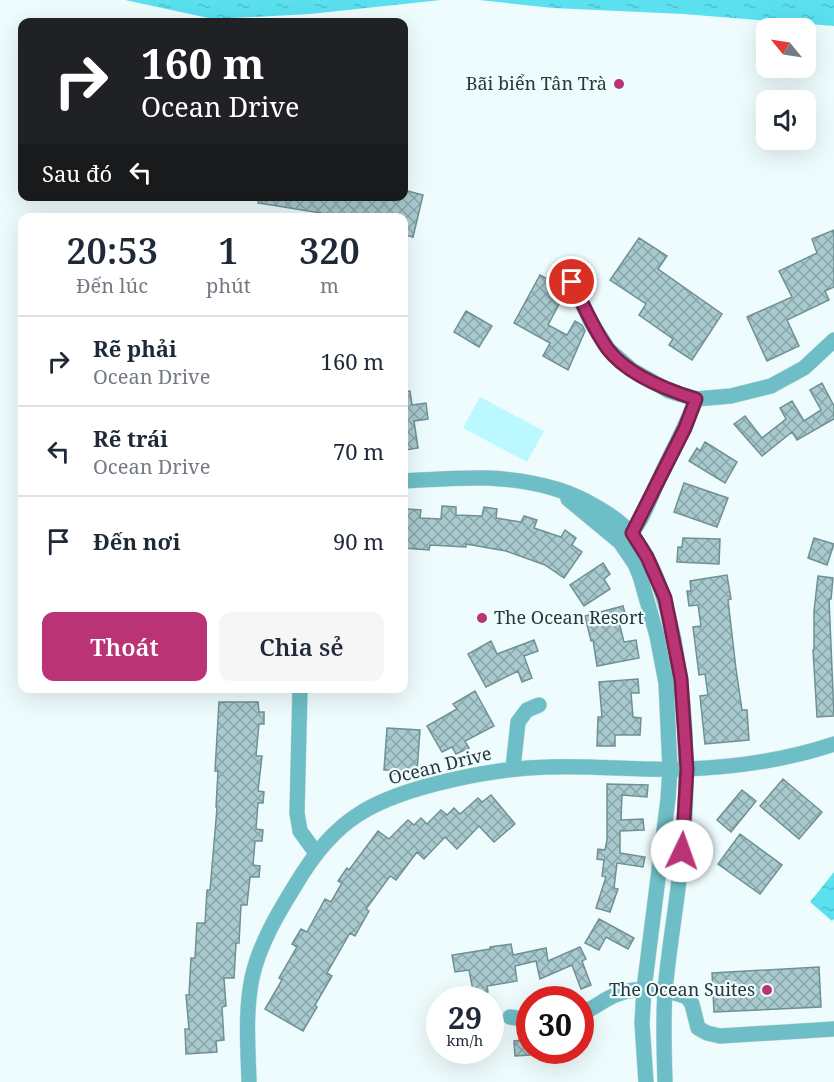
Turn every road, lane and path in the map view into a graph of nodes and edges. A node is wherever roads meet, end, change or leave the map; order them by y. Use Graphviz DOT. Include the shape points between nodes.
graph roads {
  1 [pos="572,282"];
  2 [pos="834,340"];
  3 [pos="696,399"];
  4 [pos="408,481"];
  5 [pos="626,538"];
  6 [pos="300,693"];
  7 [pos="539,705"];
  8 [pos="834,744"];
  9 [pos="513,768"];
  10 [pos="670,769"];
  11 [pos="687,769"];
  12 [pos="316,852"];
  13 [pos="644,990"];
  14 [pos="665,992"];
  15 [pos="594,1006"];
  16 [pos="510,1017"];
  17 [pos="516,1018"];
  18 [pos="834,1029"];
  19 [pos="249,1082"];
  20 [pos="646,1082"];
  21 [pos="665,1082"];
  1 -- 3 [label="street" via="609,350 632,370 669,391"];
  2 -- 3 [label="street" via="804,368 771,386 731,396"];
  3 -- 5 [label="street" via="685,428"];
  4 -- 5 [label="street" via="478,476 556,489 589,503"];
  5 -- 10 [label="street" via="657,636 666,683"];
  5 -- 11 [label="street" via="647,557 665,598 681,679"];
  6 -- 12 [label="street" via="297,813 300,831"];
  7 -- 9 [label="street, Ocean Drive" via="527,710 518,722"];
  8 -- 11 [label="street, Ocean Drive" via="761,763"];
  9 -- 10 [label="street, Ocean Drive"];
  9 -- 12 [label="street, Ocean Drive" via="422,788 377,804 338,830"];
  10 -- 11 [label="street, Ocean Drive"];
  10 -- 13 [label="street"];
  11 -- 14 [label="street" via="682,851"];
  12 -- 19 [label="street, Ocean Drive" via="262,946 252,977 247,1018"];
  13 -- 14 [label="street"];
  13 -- 15 [label="street" via="617,994"];
  13 -- 20 [label="street"];
  14 -- 18 [label="street" via="687,997 698,1028 707,1034"];
  14 -- 21 [label="street"];
  16 -- 17 [label="street"];
}
